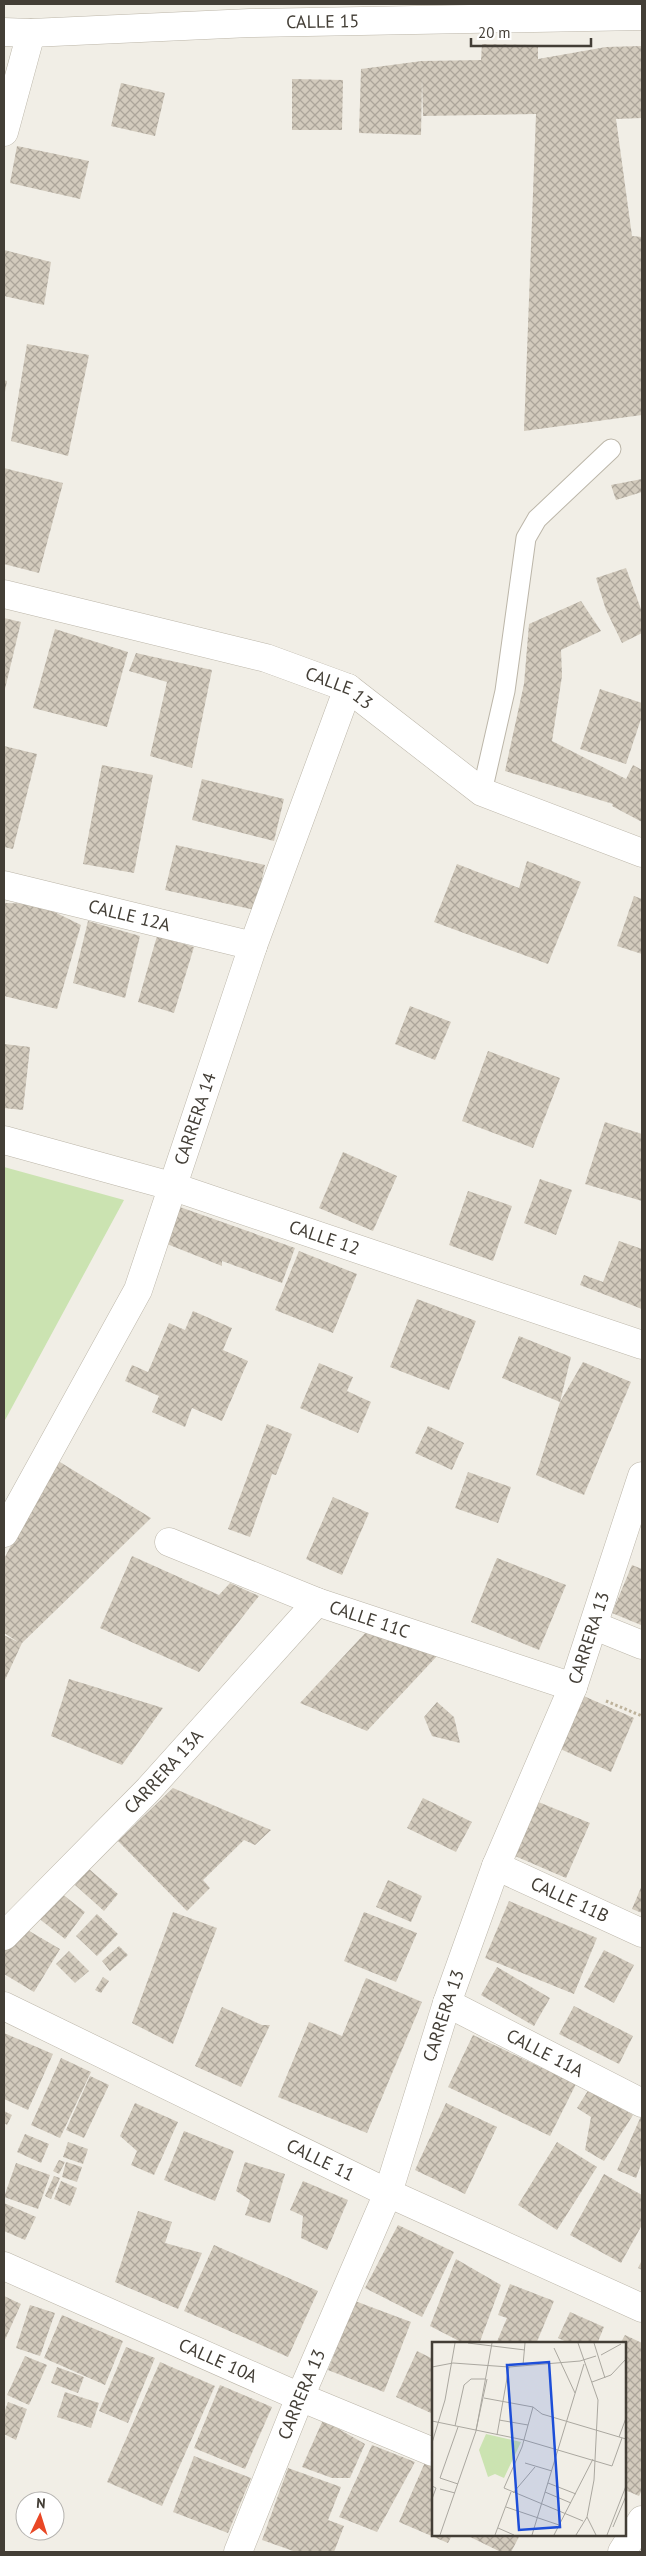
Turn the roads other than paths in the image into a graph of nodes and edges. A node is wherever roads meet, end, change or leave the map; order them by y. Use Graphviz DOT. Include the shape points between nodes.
graph roads {
  1 [pos="252,14"];
  2 [pos="642,16"];
  3 [pos="4,32"];
  4 [pos="31,33"];
  5 [pos="4,132"];
  6 [pos="611,450"];
  7 [pos="4,594"];
  8 [pos="348,688"];
  9 [pos="482,792"];
  10 [pos="642,853"];
  11 [pos="4,885"];
  12 [pos="253,946"];
  13 [pos="4,1140"];
  14 [pos="172,1186"];
  15 [pos="642,1345"];
  16 [pos="642,1476"];
  17 [pos="4,1533"];
  18 [pos="169,1542"];
  19 [pos="317,1602"];
  20 [pos="595,1626"];
  21 [pos="642,1645"];
  22 [pos="573,1687"];
  23 [pos="496,1866"];
  24 [pos="642,1933"];
  25 [pos="4,1936"];
  26 [pos="447,2003"];
  27 [pos="4,2006"];
  28 [pos="642,2103"];
  29 [pos="388,2193"];
  30 [pos="4,2266"];
  31 [pos="642,2308"];
  32 [pos="300,2397"];
  33 [pos="432,2451"];
  34 [pos="238,2552"];
  1 -- 2 [label="street, CALLE 15"];
  1 -- 4 [label="street, CALLE 15"];
  3 -- 4 [label="street, CALLE 15"];
  4 -- 5 [label="street"];
  6 -- 9 [label="lane" via="537,519 526,538 505,691"];
  7 -- 8 [label="street, CALLE 13" via="266,658"];
  8 -- 9 [label="street, CALLE 13"];
  8 -- 12 [label="street, CARRERA 14"];
  9 -- 10 [label="street, CALLE 13"];
  11 -- 12 [label="street, CALLE 12A"];
  12 -- 14 [label="street, CARRERA 14"];
  13 -- 14 [label="street, CALLE 12"];
  14 -- 15 [label="street, CALLE 12"];
  14 -- 17 [label="street, CARRERA 14" via="138,1290"];
  16 -- 20 [label="street, CARRERA 13"];
  18 -- 19 [label="street, CALLE 11C"];
  19 -- 22 [label="street, CALLE 11C"];
  19 -- 25 [label="street, CARRERA 13A" via="148,1790"];
  20 -- 21 [label="street"];
  20 -- 22 [label="street, CARRERA 13"];
  22 -- 23 [label="street, CARRERA 13"];
  23 -- 24 [label="street, CALLE 11B"];
  23 -- 26 [label="street, CARRERA 13"];
  26 -- 28 [label="street, CALLE 11A"];
  26 -- 29 [label="street, CARRERA 13"];
  27 -- 29 [label="street, CALLE 11"];
  29 -- 31 [label="street, CALLE 11"];
  29 -- 32 [label="street, CARRERA 13"];
  30 -- 32 [label="street, CALLE 10A"];
  32 -- 33 [label="street, CALLE 10A"];
  32 -- 34 [label="street, CARRERA 13"];
}
